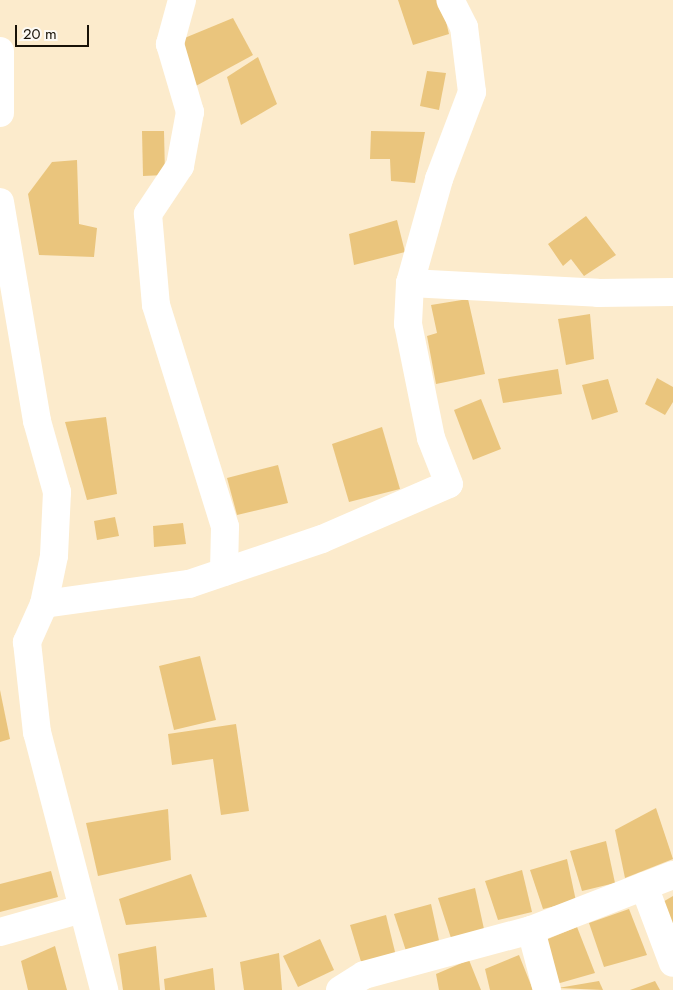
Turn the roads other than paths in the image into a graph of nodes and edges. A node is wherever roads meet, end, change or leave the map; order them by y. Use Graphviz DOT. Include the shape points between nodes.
graph roads {
  1 [pos="182,0"];
  2 [pos="450,0"];
  3 [pos="0,52"];
  4 [pos="0,113"];
  5 [pos="0,202"];
  6 [pos="410,283"];
  7 [pos="673,292"];
  8 [pos="224,572"];
  9 [pos="44,604"];
  10 [pos="673,875"];
  11 [pos="644,886"];
  12 [pos="82,909"];
  13 [pos="531,930"];
  14 [pos="0,932"];
  15 [pos="673,963"];
  16 [pos="104,990"];
  17 [pos="340,990"];
  18 [pos="547,990"];
  1 -- 8 [label="street" via="170,44 190,112 180,166 148,214 156,305 225,527"];
  2 -- 6 [label="street" via="464,27 472,92 439,179"];
  3 -- 4 [label="street"];
  5 -- 9 [label="street" via="37,421 57,492 54,556"];
  6 -- 7 [label="street" via="598,293"];
  6 -- 8 [label="street" via="408,324 431,438 449,484 322,539"];
  8 -- 9 [label="street" via="189,584"];
  9 -- 12 [label="street" via="27,642 37,732"];
  10 -- 11 [label="street"];
  11 -- 13 [label="street"];
  11 -- 15 [label="street"];
  12 -- 14 [label="street"];
  12 -- 16 [label="street"];
  13 -- 17 [label="street" via="364,975"];
  13 -- 18 [label="street"];
}
